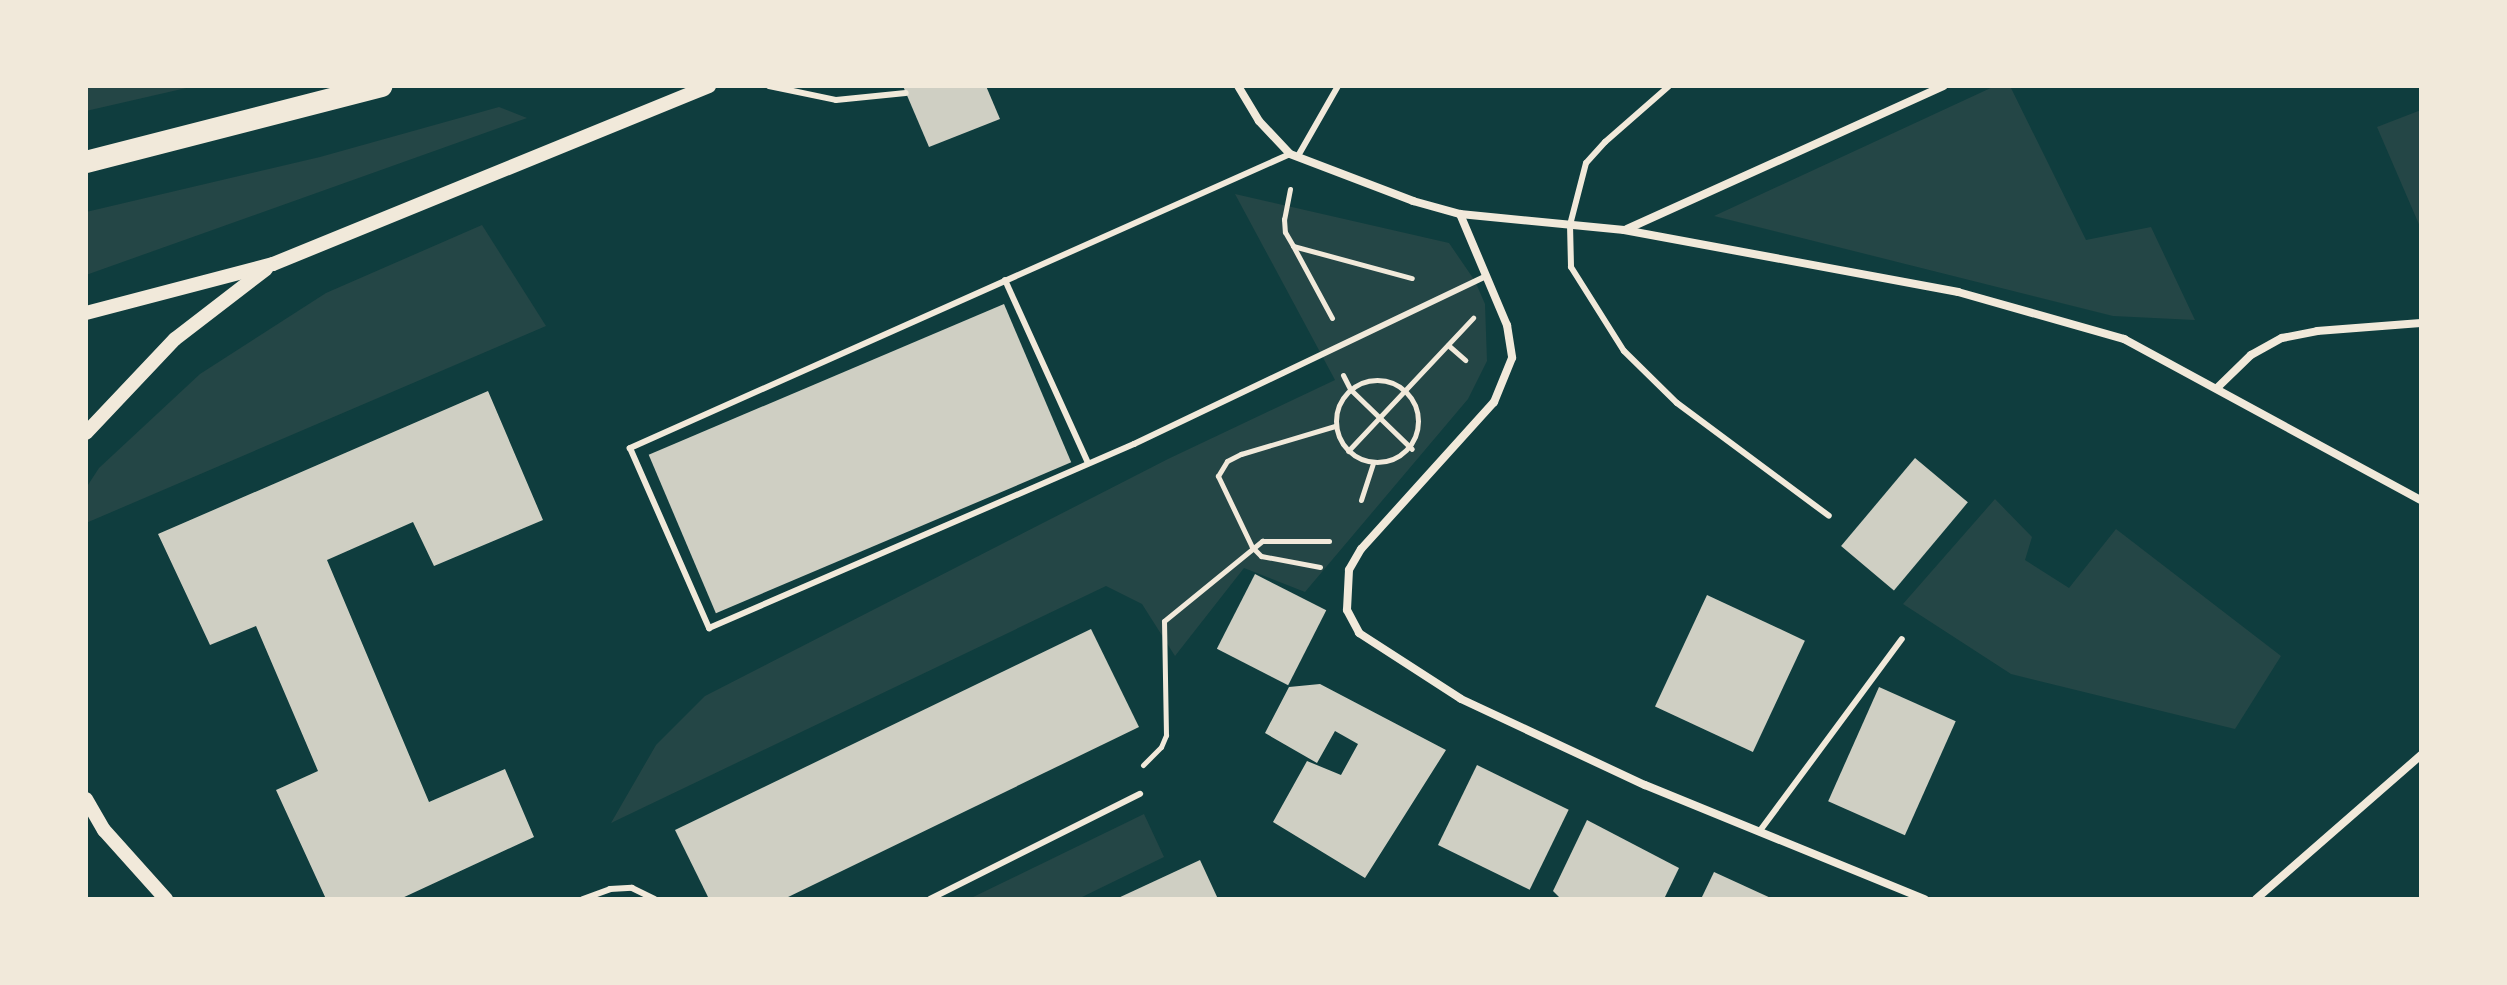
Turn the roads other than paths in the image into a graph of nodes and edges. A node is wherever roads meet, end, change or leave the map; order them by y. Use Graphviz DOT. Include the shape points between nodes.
graph roads {
  1 [pos="381,86"];
  2 [pos="709,86"];
  3 [pos="769,86"];
  4 [pos="1238,86"];
  5 [pos="1338,86"];
  6 [pos="1669,86"];
  7 [pos="1943,86"];
  8 [pos="906,93"];
  9 [pos="1294,155"];
  10 [pos="86,162"];
  11 [pos="1460,214"];
  12 [pos="1570,225"];
  13 [pos="1624,230"];
  14 [pos="273,264"];
  15 [pos="1486,276"];
  16 [pos="1005,280"];
  17 [pos="86,313"];
  18 [pos="2421,323"];
  19 [pos="2218,387"];
  20 [pos="86,433"];
  21 [pos="1088,463"];
  22 [pos="2421,500"];
  23 [pos="1829,516"];
  24 [pos="1902,639"];
  25 [pos="2421,755"];
  26 [pos="1140,794"];
  27 [pos="86,799"];
  28 [pos="1759,832"];
  29 [pos="166,899"];
  30 [pos="583,899"];
  31 [pos="655,899"];
  32 [pos="930,899"];
  33 [pos="1925,899"];
  34 [pos="2256,899"];
  1 -- 10 [label="highway"];
  2 -- 14 [label="street"];
  3 -- 8 [label="lane" via="836,100"];
  4 -- 9 [label="street" via="1259,121"];
  5 -- 9 [label="lane"];
  6 -- 12 [label="lane" via="1586,163"];
  7 -- 13 [label="street"];
  9 -- 11 [label="street"];
  9 -- 16 [label="lane"];
  11 -- 12 [label="street"];
  11 -- 15 [label="street"];
  12 -- 13 [label="street"];
  12 -- 23 [label="lane" via="1571,267 1624,351 1677,403"];
  13 -- 19 [label="street" via="1958,292 2124,339"];
  14 -- 17 [label="street"];
  14 -- 20 [label="street" via="175,339"];
  15 -- 21 [label="lane"];
  15 -- 28 [label="street" via="1507,325 1512,358 1494,402 1361,549 1349,570 1347,610 1359,633 1461,699"];
  16 -- 21 [label="lane"];
  16 -- 21 [label="lane" via="630,448 709,628"];
  18 -- 19 [label="street" via="2282,338 2251,355"];
  19 -- 22 [label="street"];
  24 -- 28 [label="lane"];
  25 -- 34 [label="street"];
  26 -- 32 [label="lane"];
  27 -- 29 [label="street" via="104,830"];
  28 -- 33 [label="street"];
  30 -- 31 [label="lane" via="632,888"];
}
